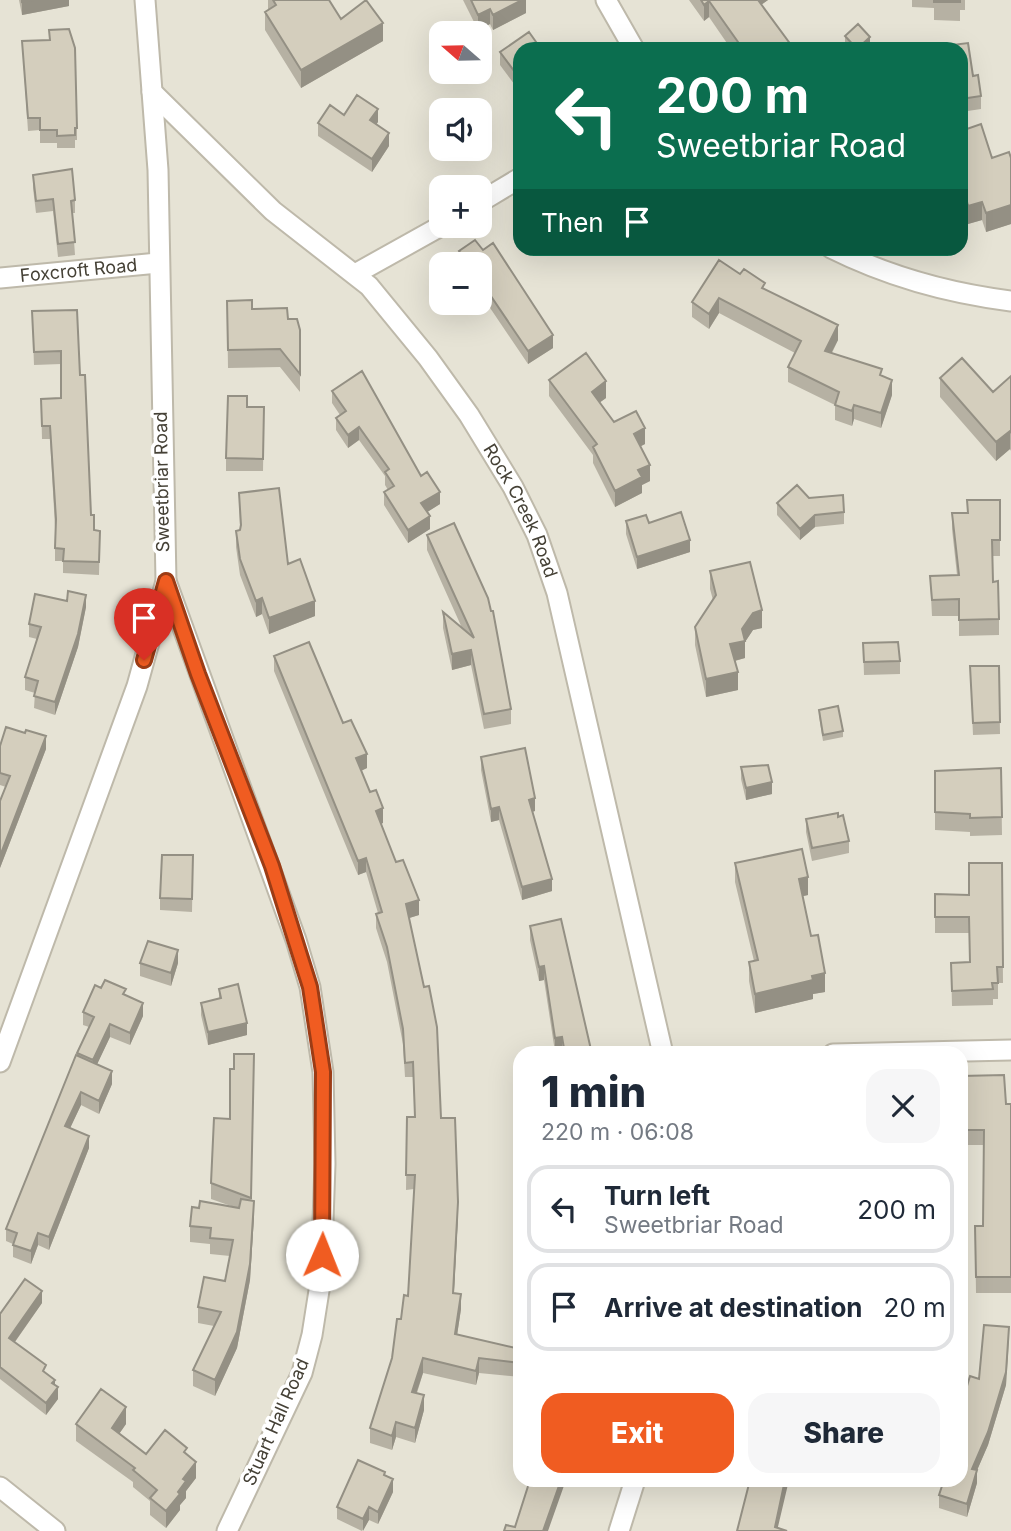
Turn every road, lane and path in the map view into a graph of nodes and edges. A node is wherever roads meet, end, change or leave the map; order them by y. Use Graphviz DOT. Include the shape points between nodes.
graph roads {
  1 [pos="145,0"];
  2 [pos="606,0"];
  3 [pos="630,42"];
  4 [pos="152,92"];
  5 [pos="513,182"];
  6 [pos="492,195"];
  7 [pos="429,233"];
  8 [pos="846,256"];
  9 [pos="158,263"];
  10 [pos="355,274"];
  11 [pos="0,278"];
  12 [pos="1011,301"];
  13 [pos="166,581"];
  14 [pos="661,1046"];
  15 [pos="1011,1050"];
  16 [pos="968,1051"];
  17 [pos="0,1062"];
  18 [pos="0,1487"];
  19 [pos="633,1487"];
  20 [pos="55,1531"];
  21 [pos="227,1531"];
  22 [pos="619,1531"];
  1 -- 4 [label="street, Sweetbriar Road"];
  2 -- 3 [label="street"];
  4 -- 9 [label="street, Sweetbriar Road"];
  4 -- 10 [label="street, Rock Creek Road" via="273,211"];
  5 -- 6 [label="street"];
  7 -- 10 [label="street"];
  8 -- 12 [label="street" via="911,282"];
  9 -- 11 [label="street, Foxcroft Road"];
  9 -- 13 [label="street, Sweetbriar Road"];
  10 -- 14 [label="street, Rock Creek Road" via="469,415 537,535 574,661"];
  13 -- 17 [label="street, Sweetbriar Road" via="137,686"];
  13 -- 21 [label="street, Stuart Hall Road" via="296,940 310,987 323,1072 321,1278 312,1335 302,1373"];
  15 -- 16 [label="street"];
  18 -- 20 [label="street"];
  19 -- 22 [label="street"];
}
